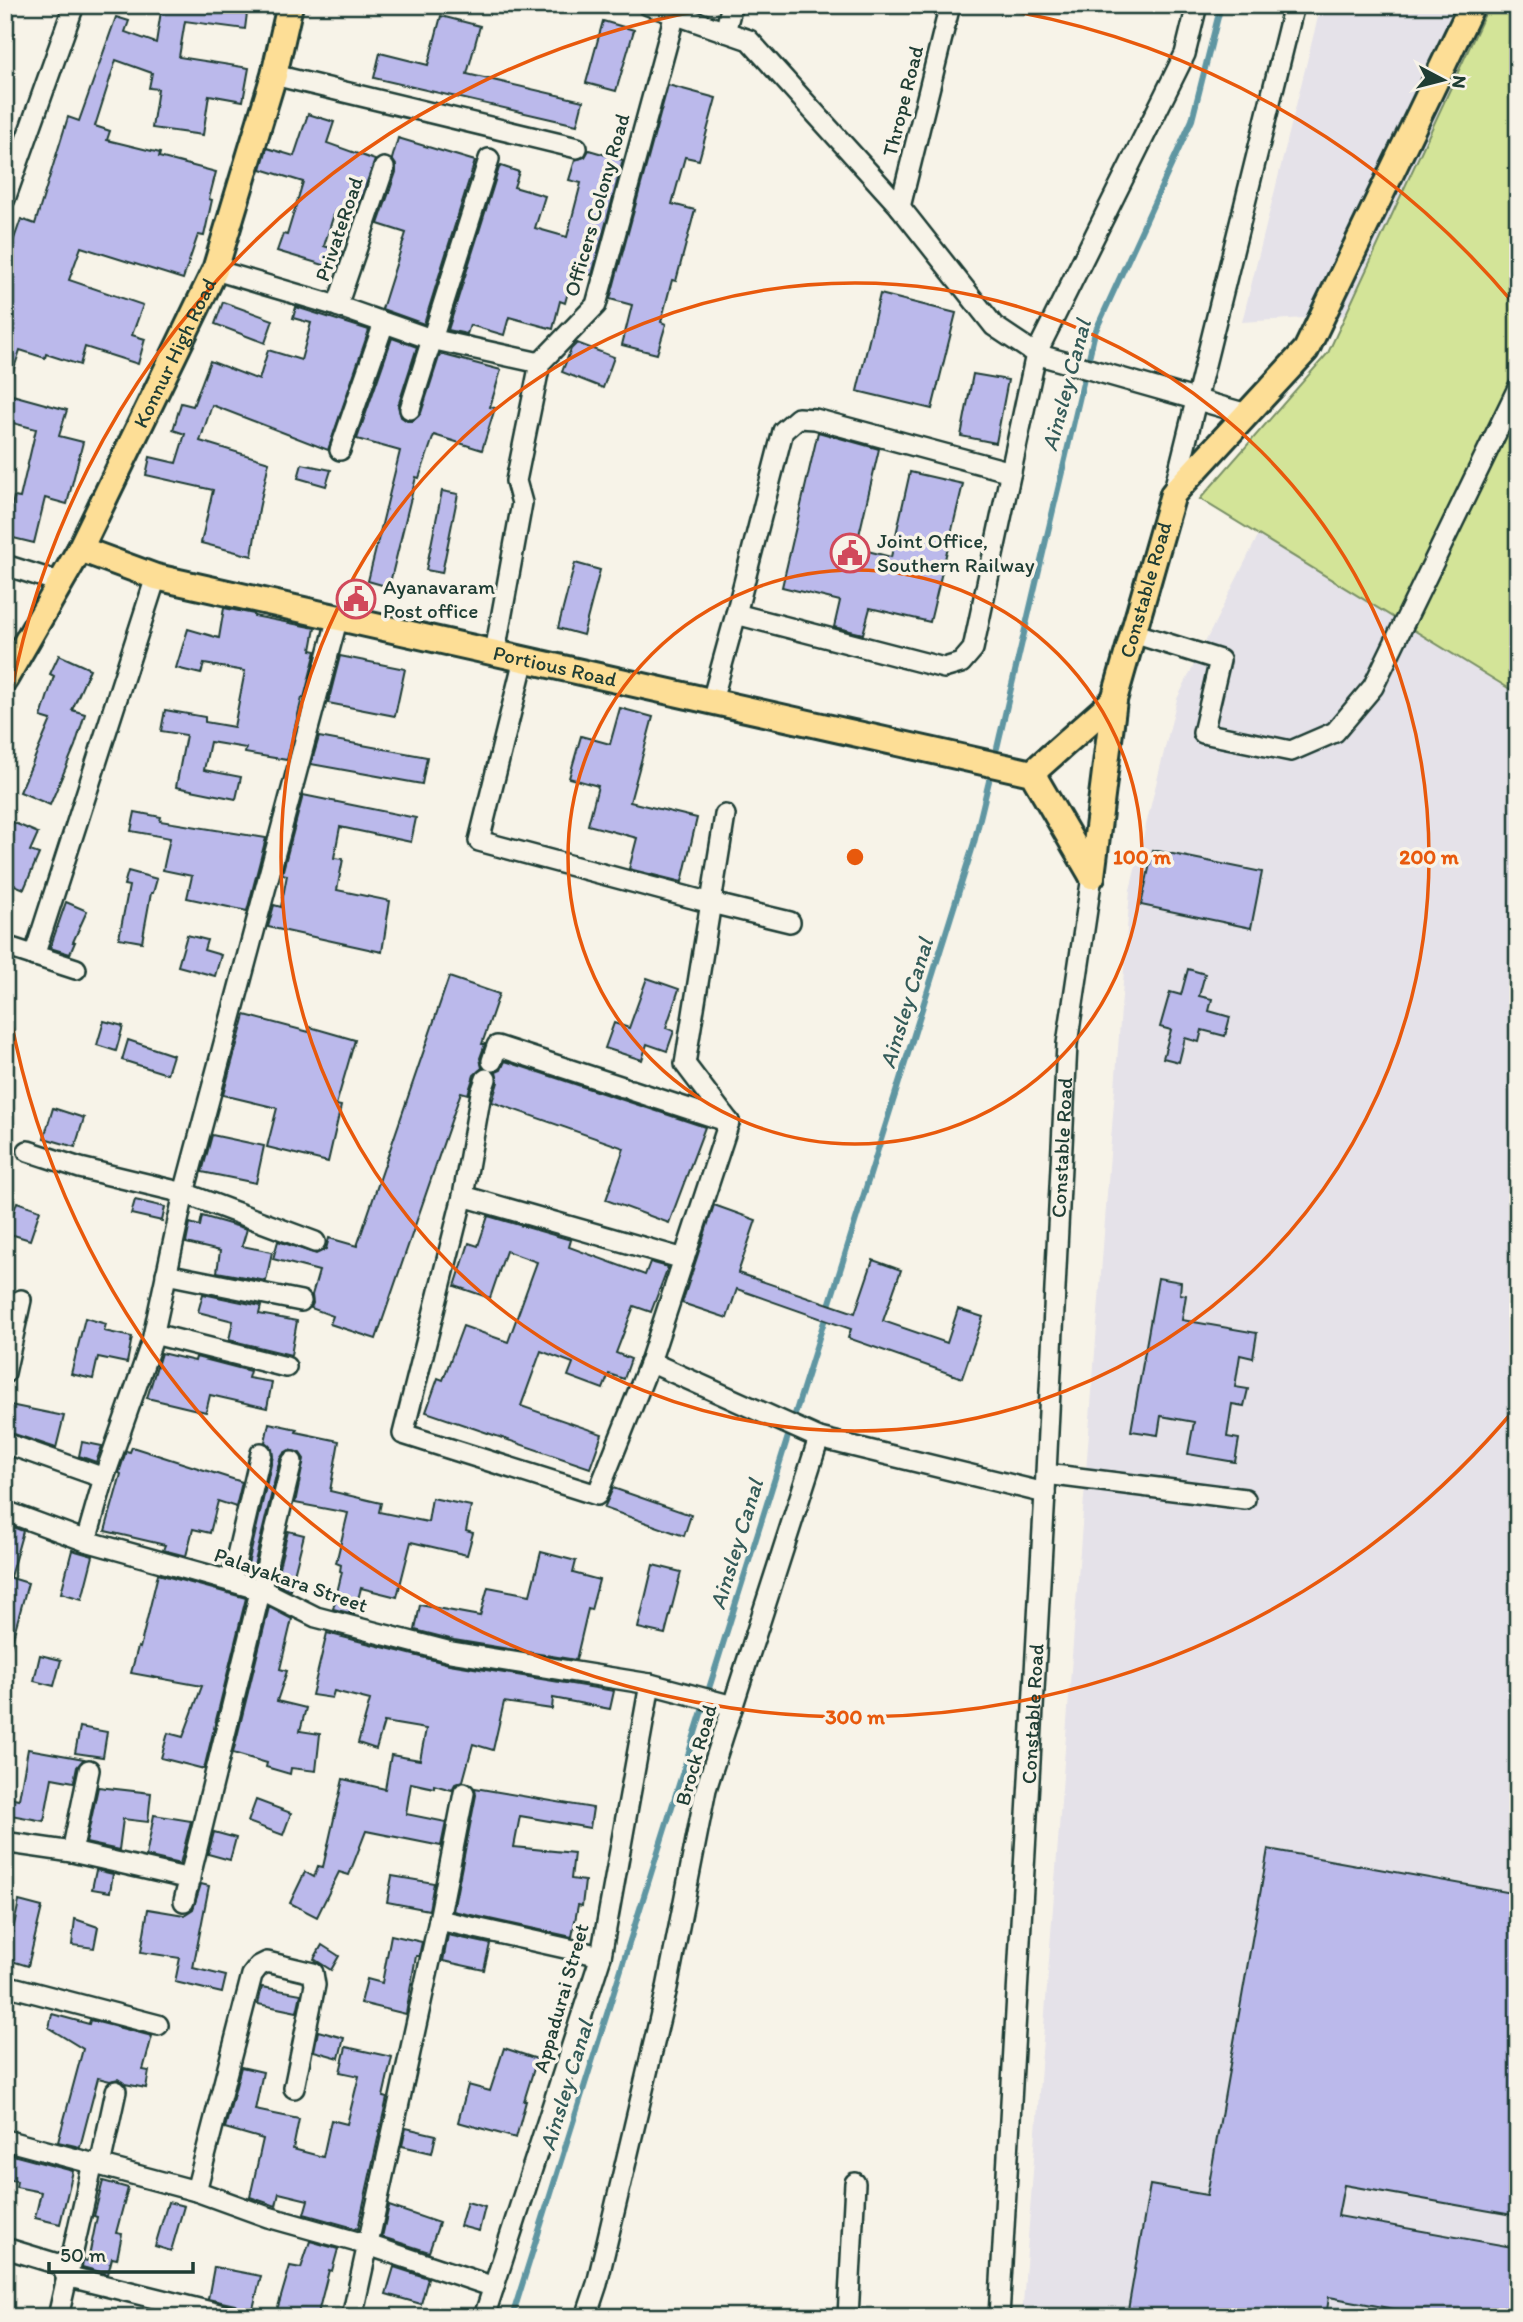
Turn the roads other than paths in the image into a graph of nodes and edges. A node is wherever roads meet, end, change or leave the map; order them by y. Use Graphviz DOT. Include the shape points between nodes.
graph roads {
  1 [pos="74,5"];
  2 [pos="290,5"];
  3 [pos="648,5"];
  4 [pos="732,5"];
  5 [pos="950,5"];
  6 [pos="1197,5"];
  7 [pos="1294,5"];
  8 [pos="1472,5"];
  9 [pos="675,14"];
  10 [pos="725,32"];
  11 [pos="274,75"];
  12 [pos="576,148"];
  13 [pos="489,159"];
  14 [pos="384,168"];
  15 [pos="7,191"];
  16 [pos="900,207"];
  17 [pos="215,270"];
  18 [pos="337,306"];
  19 [pos="384,323"];
  20 [pos="431,339"];
  21 [pos="1036,354"];
  22 [pos="540,363"];
  23 [pos="1518,388"];
  24 [pos="1196,400"];
  25 [pos="410,409"];
  26 [pos="1247,414"];
  27 [pos="340,450"];
  28 [pos="1011,472"];
  29 [pos="1173,494"];
  30 [pos="80,549"];
  31 [pos="5,565"];
  32 [pos="156,577"];
  33 [pos="62,583"];
  34 [pos="736,614"];
  35 [pos="338,617"];
  36 [pos="1133,633"];
  37 [pos="495,652"];
  38 [pos="524,659"];
  39 [pos="5,679"];
  40 [pos="1114,700"];
  41 [pos="712,701"];
  42 [pos="1032,773"];
  43 [pos="725,815"];
  44 [pos="1092,876"];
  45 [pos="711,903"];
  46 [pos="790,922"];
  47 [pos="5,946"];
  48 [pos="34,956"];
  49 [pos="76,969"];
  50 [pos="729,1122"];
  51 [pos="27,1151"];
  52 [pos="184,1193"];
  53 [pos="463,1196"];
  54 [pos="315,1242"];
  55 [pos="684,1259"];
  56 [pos="166,1274"];
  57 [pos="21,1300"];
  58 [pos="301,1301"];
  59 [pos="154,1334"];
  60 [pos="650,1362"];
  61 [pos="286,1367"];
  62 [pos="5,1373"];
  63 [pos="819,1438"];
  64 [pos="5,1443"];
  65 [pos="261,1453"];
  66 [pos="292,1462"];
  67 [pos="104,1478"];
  68 [pos="1045,1484"];
  69 [pos="1245,1499"];
  70 [pos="5,1511"];
  71 [pos="86,1541"];
  72 [pos="231,1581"];
  73 [pos="262,1590"];
  74 [pos="650,1684"];
  75 [pos="733,1706"];
  76 [pos="89,1770"];
  77 [pos="464,1793"];
  78 [pos="10,1843"];
  79 [pos="72,1852"];
  80 [pos="190,1879"];
  81 [pos="184,1901"];
  82 [pos="439,1920"];
  83 [pos="601,1956"];
  84 [pos="5,1985"];
  85 [pos="158,2025"];
  86 [pos="294,2088"];
  87 [pos="116,2091"];
  88 [pos="5,2140"];
  89 [pos="96,2164"];
  90 [pos="855,2183"];
  91 [pos="196,2191"];
  92 [pos="368,2245"];
  93 [pos="5,2248"];
  94 [pos="66,2276"];
  95 [pos="494,2287"];
  96 [pos="58,2317"];
  97 [pos="231,2317"];
  98 [pos="352,2317"];
  99 [pos="484,2317"];
  100 [pos="586,2317"];
  101 [pos="848,2317"];
  102 [pos="999,2317"];
  1 -- 15 [label="street"];
  2 -- 11 [label="main road, Konnur High Road"];
  3 -- 9 [label="street"];
  4 -- 10 [label="street"];
  5 -- 16 [label="street, Thrope Road"];
  6 -- 21 [label="street" via="1185,54"];
  7 -- 24 [label="street, Constable Road"];
  8 -- 26 [label="main road" via="1306,350"];
  9 -- 10 [label="street"];
  9 -- 22 [label="street, Officers Colony Road" via="596,305"];
  10 -- 16 [label="street" via="749,40"];
  11 -- 12 [label="street"];
  11 -- 17 [label="main road, Konnur High Road"];
  13 -- 20 [label="street"];
  14 -- 18 [label="street, PrivateRoad"];
  16 -- 21 [label="street" via="995,326"];
  17 -- 18 [label="street"];
  17 -- 30 [label="main road, Konnur High Road"];
  18 -- 19 [label="street"];
  19 -- 20 [label="street"];
  19 -- 27 [label="street"];
  20 -- 22 [label="street"];
  20 -- 25 [label="street"];
  21 -- 24 [label="street"];
  21 -- 28 [label="street"];
  22 -- 37 [label="street" via="516,481 522,503"];
  23 -- 36 [label="street" via="1373,687 1335,732 1291,751 1203,733 1220,660"];
  24 -- 26 [label="street"];
  24 -- 29 [label="street, Constable Road"];
  26 -- 29 [label="main road"];
  28 -- 34 [label="street" via="798,418 783,431"];
  28 -- 34 [label="street" via="973,649 961,663 944,668"];
  29 -- 36 [label="main road, Constable Road"];
  30 -- 32 [label="main road, Portious Road"];
  30 -- 33 [label="main road, Konnur High Road"];
  31 -- 33 [label="street"];
  32 -- 35 [label="main road, Portious Road"];
  32 -- 48 [label="street"];
  33 -- 39 [label="main road, Konnur High Road"];
  34 -- 41 [label="street"];
  35 -- 37 [label="main road, Portious Road"];
  35 -- 52 [label="street"];
  36 -- 40 [label="main road, Constable Road"];
  37 -- 38 [label="main road, Portious Road"];
  38 -- 41 [label="main road, Portious Road"];
  38 -- 45 [label="street" via="479,841"];
  40 -- 42 [label="main road"];
  40 -- 44 [label="main road, Constable Road"];
  41 -- 42 [label="main road, Portious Road"];
  42 -- 44 [label="main road"];
  43 -- 45 [label="street"];
  44 -- 68 [label="street, Constable Road" via="1068,1044"];
  45 -- 46 [label="street"];
  45 -- 50 [label="street" via="685,1065"];
  47 -- 48 [label="street"];
  48 -- 49 [label="street"];
  50 -- 53 [label="street" via="497,1046 481,1093"];
  50 -- 55 [label="street"];
  51 -- 52 [label="street"];
  52 -- 54 [label="street"];
  52 -- 56 [label="street"];
  53 -- 55 [label="street"];
  53 -- 60 [label="street" via="403,1434 597,1495"];
  55 -- 60 [label="street"];
  56 -- 58 [label="street"];
  56 -- 59 [label="street"];
  57 -- 62 [label="street"];
  59 -- 61 [label="street"];
  59 -- 67 [label="street"];
  60 -- 63 [label="street"];
  63 -- 68 [label="street"];
  63 -- 75 [label="street, Brock Road"];
  64 -- 67 [label="street"];
  65 -- 72 [label="street"];
  66 -- 73 [label="street"];
  67 -- 71 [label="street"];
  68 -- 69 [label="street"];
  68 -- 102 [label="street, Constable Road"];
  70 -- 71 [label="street, Palayakara Street"];
  71 -- 72 [label="street, Palayakara Street"];
  72 -- 73 [label="street, Palayakara Street"];
  73 -- 74 [label="street, Palayakara Street" via="316,1617 451,1652"];
  73 -- 80 [label="street"];
  74 -- 75 [label="street, Palayakara Street"];
  74 -- 83 [label="street, Appadurai Street"];
  75 -- 100 [label="street, Brock Road" via="706,1789 667,1988"];
  76 -- 79 [label="street"];
  77 -- 82 [label="street"];
  78 -- 79 [label="street"];
  79 -- 80 [label="street"];
  80 -- 81 [label="street"];
  82 -- 83 [label="street"];
  82 -- 92 [label="street"];
  83 -- 95 [label="street, Appadurai Street"];
  84 -- 85 [label="street"];
  86 -- 91 [label="street" via="316,1985 313,1973 267,1962 252,1975"];
  87 -- 89 [label="street"];
  88 -- 89 [label="street"];
  89 -- 91 [label="street"];
  89 -- 94 [label="street"];
  90 -- 101 [label="street"];
  91 -- 92 [label="street"];
  92 -- 95 [label="street"];
  92 -- 98 [label="street"];
  93 -- 94 [label="street" via="61,2265"];
  94 -- 96 [label="street"];
  94 -- 97 [label="street"];
  95 -- 99 [label="street, Appadurai Street"];
}
